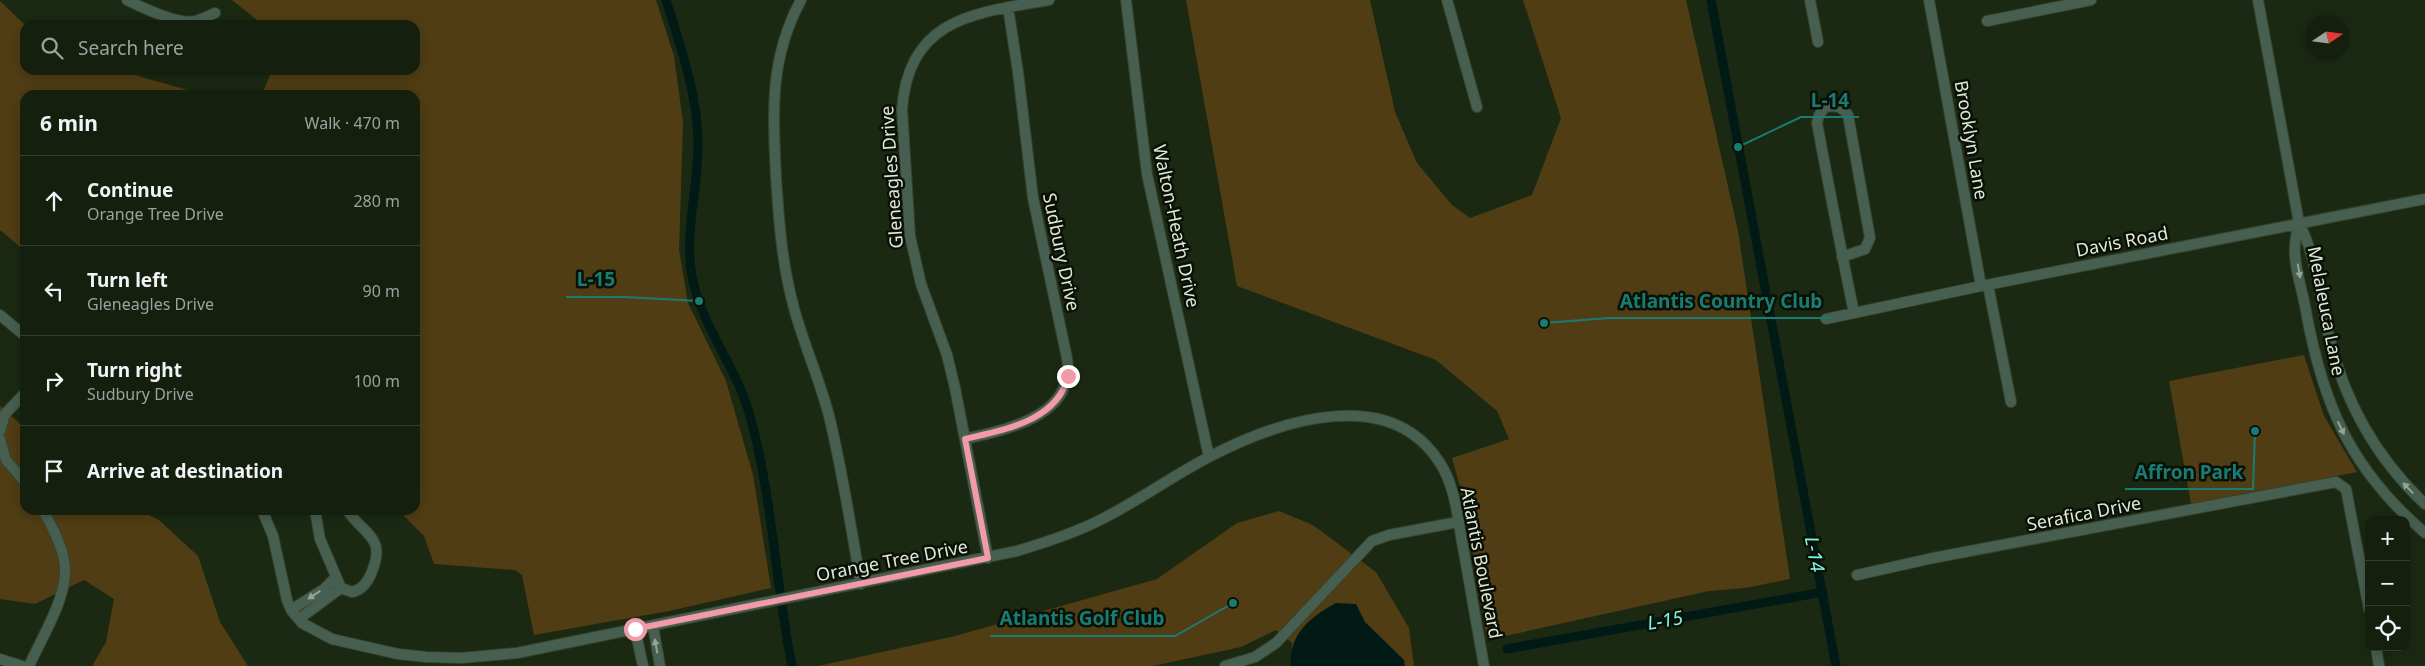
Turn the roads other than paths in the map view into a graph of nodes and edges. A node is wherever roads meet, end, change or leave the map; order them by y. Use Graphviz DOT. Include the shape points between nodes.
graph roads {
  1 [pos="127,0"];
  2 [pos="800,0"];
  3 [pos="1049,0"];
  4 [pos="1126,0"];
  5 [pos="1447,0"];
  6 [pos="1810,0"];
  7 [pos="1929,0"];
  8 [pos="2091,0"];
  9 [pos="2258,0"];
  10 [pos="1008,7"];
  11 [pos="215,13"];
  12 [pos="180,20"];
  13 [pos="198,20"];
  14 [pos="1987,21"];
  15 [pos="1818,42"];
  16 [pos="1477,107"];
  17 [pos="2425,198"];
  18 [pos="2298,223"];
  19 [pos="1842,257"];
  20 [pos="1984,285"];
  21 [pos="1854,313"];
  22 [pos="0,315"];
  23 [pos="1826,319"];
  24 [pos="20,332"];
  25 [pos="20,398"];
  26 [pos="2011,402"];
  27 [pos="1400,426"];
  28 [pos="0,431"];
  29 [pos="0,439"];
  30 [pos="965,439"];
  31 [pos="1209,457"];
  32 [pos="20,476"];
  33 [pos="2425,504"];
  34 [pos="45,515"];
  35 [pos="264,515"];
  36 [pos="316,515"];
  37 [pos="352,515"];
  38 [pos="1458,522"];
  39 [pos="2425,533"];
  40 [pos="988,558"];
  41 [pos="1857,575"];
  42 [pos="336,577"];
  43 [pos="861,584"];
  44 [pos="341,588"];
  45 [pos="2368,606"];
  46 [pos="291,610"];
  47 [pos="298,619"];
  48 [pos="652,626"];
  49 [pos="635,629"];
  50 [pos="2377,651"];
  51 [pos="0,659"];
  52 [pos="1248,663"];
  53 [pos="22,666"];
  54 [pos="28,666"];
  55 [pos="642,666"];
  56 [pos="660,666"];
  57 [pos="1225,666"];
  58 [pos="1484,666"];
  59 [pos="2379,666"];
  1 -- 12 [label="street"];
  2 -- 43 [label="street" via="782,44 773,99 782,252 794,310 831,422"];
  3 -- 10 [label="street, Gleneagles Drive"];
  4 -- 31 [label="street, Walton-Heath Drive" via="1148,174"];
  5 -- 16 [label="street"];
  6 -- 15 [label="street"];
  7 -- 20 [label="street, Brooklyn Lane"];
  8 -- 14 [label="street"];
  9 -- 18 [label="street, Melaleuca Lane"];
  10 -- 30 [label="street, Gleneagles Drive" via="971,15 940,31 914,61 903,95 910,236 951,372"];
  10 -- 30 [label="street, Sudbury Drive" via="1033,198 1068,370 1062,394 1044,412 1016,425"];
  11 -- 13 [label="street"];
  17 -- 18 [label="street, Davis Road"];
  18 -- 20 [label="street, Davis Road"];
  33 -- 18 [label="street, Melaleuca Lane, one-way" via="2392,470 2367,433 2345,386 2330,338 2309,243"];
  18 -- 39 [label="street, Melaleuca Lane, one-way" via="2294,248 2320,377 2350,445 2374,481"];
  19 -- 19 [label="street" via="1817,123 1825,107 1835,105 1848,116 1870,238 1865,249"];
  19 -- 21 [label="street"];
  20 -- 21 [label="street, Davis Road"];
  20 -- 26 [label="street, Brooklyn Lane"];
  21 -- 23 [label="street, Davis Road"];
  22 -- 24 [label="street"];
  25 -- 28 [label="street" via="5,414"];
  27 -- 31 [label="street, Orange Tree Drive" via="1359,414 1330,416 1269,432"];
  27 -- 38 [label="street, Atlantis Boulevard" via="1429,449 1444,470 1454,497"];
  29 -- 32 [label="street" via="6,460"];
  30 -- 40 [label="street, Gleneagles Drive"];
  31 -- 40 [label="street, Orange Tree Drive" via="1102,519 1046,542"];
  34 -- 54 [label="street" via="62,553 66,576 61,596"];
  35 -- 46 [label="street" via="273,536"];
  36 -- 42 [label="street" via="320,539"];
  37 -- 44 [label="street" via="373,538 377,557 362,588 352,592"];
  38 -- 52 [label="street" via="1372,541 1276,643"];
  38 -- 58 [label="street, Atlantis Boulevard"];
  40 -- 43 [label="street, Orange Tree Drive"];
  41 -- 45 [label="street, Serafica Drive" via="2336,482 2346,488"];
  42 -- 44 [label="street"];
  42 -- 46 [label="street, one-way" via="324,589"];
  43 -- 48 [label="street, Orange Tree Drive"];
  44 -- 47 [label="street"];
  46 -- 47 [label="street, Orange Tree Drive"];
  47 -- 49 [label="street, Orange Tree Drive" via="319,634 364,647 426,657 489,656"];
  48 -- 49 [label="street, Orange Tree Drive"];
  56 -- 48 [label="street, one-way"];
  49 -- 55 [label="street"];
  50 -- 59 [label="street"];
  51 -- 53 [label="street"];
  52 -- 57 [label="street"];
}
